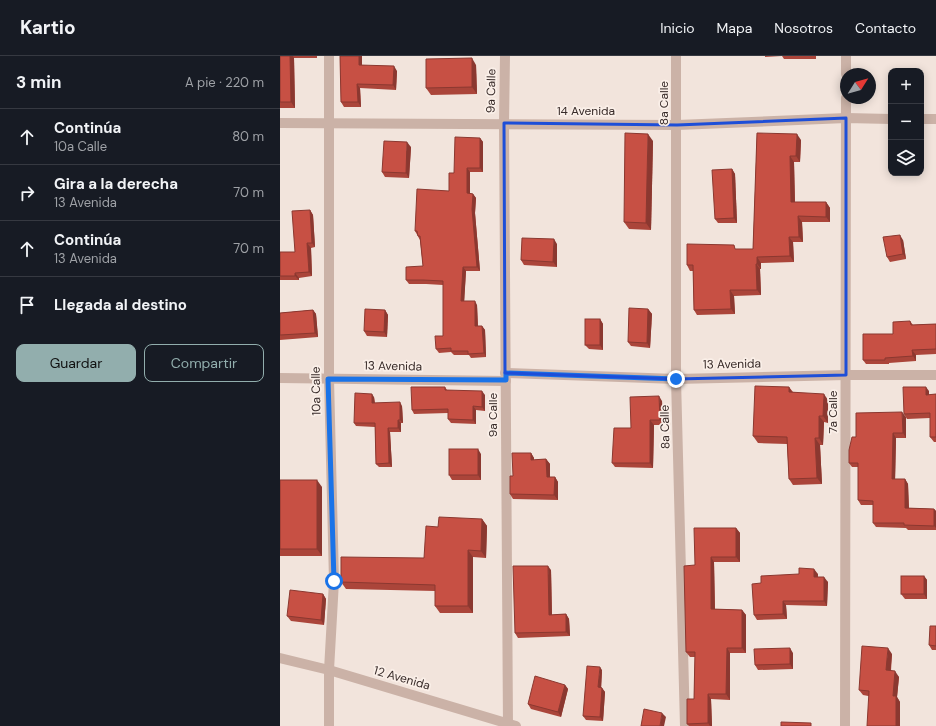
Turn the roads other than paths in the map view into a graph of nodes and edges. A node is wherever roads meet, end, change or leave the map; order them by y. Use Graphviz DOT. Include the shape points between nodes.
graph roads {
  1 [pos="329,56"];
  2 [pos="505,56"];
  3 [pos="676,56"];
  4 [pos="846,56"];
  5 [pos="846,68"];
  6 [pos="846,104"];
  7 [pos="846,118"];
  8 [pos="888,119"];
  9 [pos="924,119"];
  10 [pos="936,119"];
  11 [pos="280,123"];
  12 [pos="504,123"];
  13 [pos="329,124"];
  14 [pos="677,125"];
  15 [pos="846,375"];
  16 [pos="936,375"];
  17 [pos="506,377"];
  18 [pos="280,378"];
  19 [pos="328,379"];
  20 [pos="676,379"];
  21 [pos="280,658"];
  22 [pos="329,670"];
  23 [pos="511,725"];
  24 [pos="329,726"];
  25 [pos="685,726"];
  26 [pos="845,726"];
  1 -- 13 [label="street, 10a Calle"];
  2 -- 12 [label="street, 9a Calle"];
  3 -- 14 [label="street, 8a Calle"];
  4 -- 5 [label="street"];
  6 -- 7 [label="street, 7a Calle"];
  7 -- 8 [label="street, 14 Avenida"];
  7 -- 14 [label="street, 14 Avenida"];
  7 -- 15 [label="street, 7a Calle"];
  9 -- 10 [label="street"];
  11 -- 13 [label="street, 14 Avenida"];
  12 -- 13 [label="street, 14 Avenida"];
  12 -- 14 [label="street, 14 Avenida"];
  12 -- 17 [label="street, 9a Calle"];
  13 -- 19 [label="street, 10a Calle"];
  14 -- 20 [label="street, 8a Calle"];
  15 -- 16 [label="street, 13 Avenida"];
  15 -- 20 [label="street, 13 Avenida"];
  15 -- 26 [label="street, 7a Calle"];
  17 -- 19 [label="street, 13 Avenida"];
  17 -- 20 [label="street, 13 Avenida"];
  17 -- 23 [label="street, 9a Calle"];
  18 -- 19 [label="street, 13 Avenida"];
  19 -- 22 [label="street, 10a Calle" via="334,581"];
  20 -- 25 [label="street, 8a Calle"];
  21 -- 22 [label="street, 12 Avenida"];
  22 -- 23 [label="street, 12 Avenida"];
  22 -- 24 [label="street, 10a Calle"];
}
